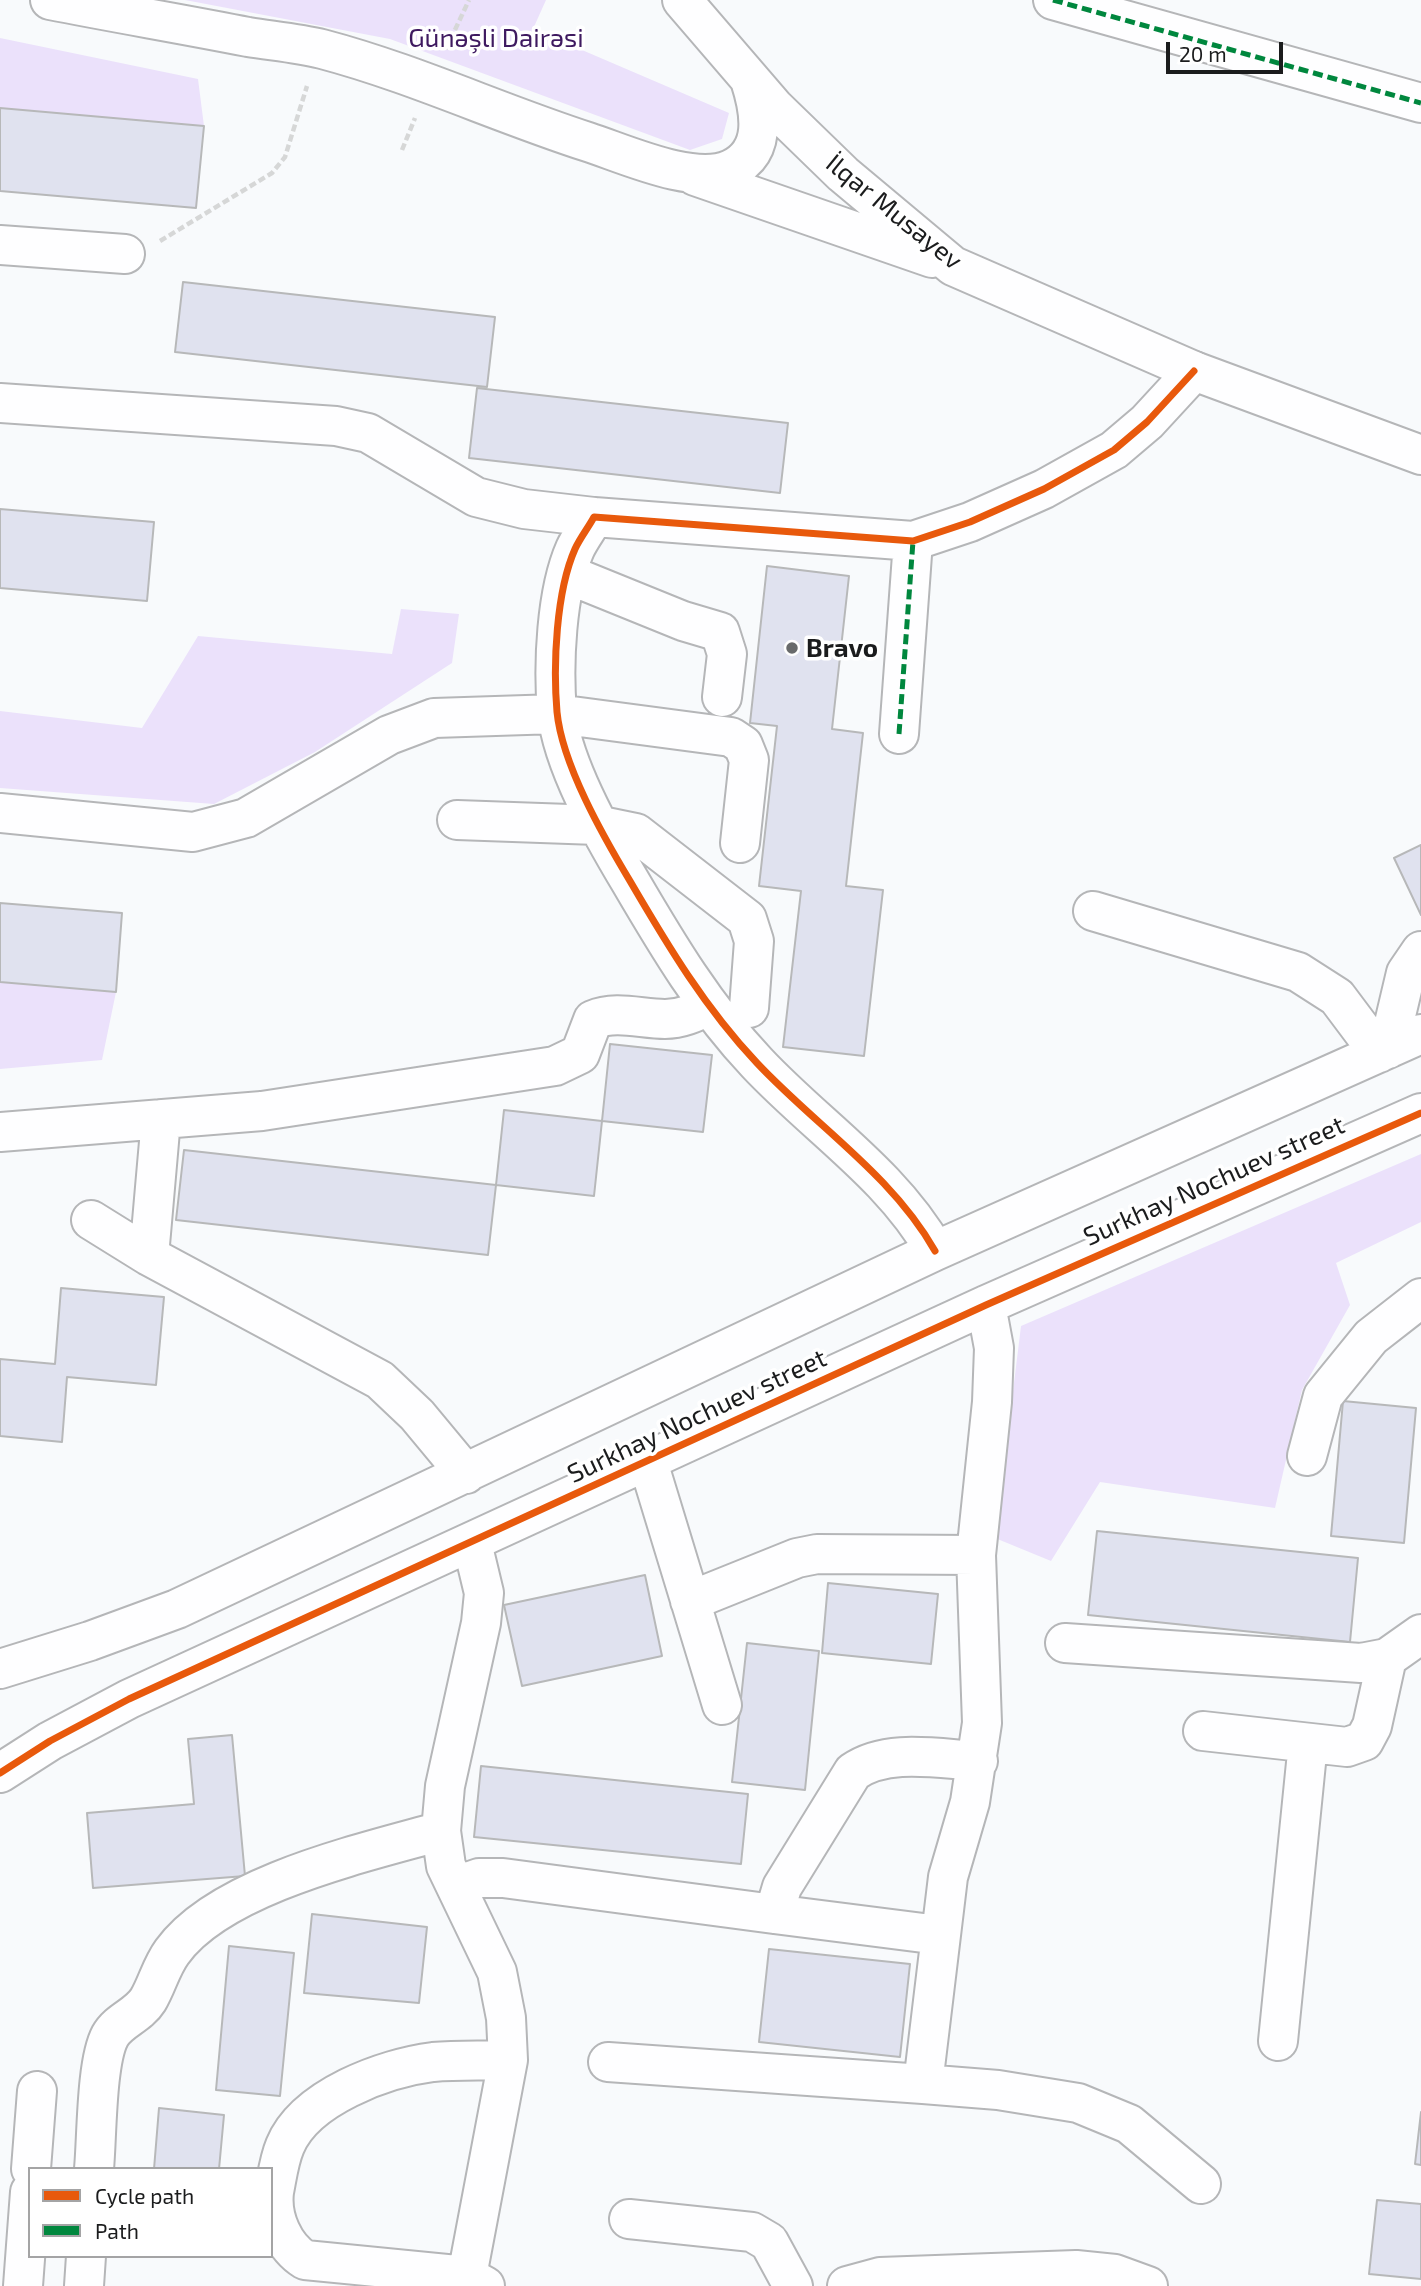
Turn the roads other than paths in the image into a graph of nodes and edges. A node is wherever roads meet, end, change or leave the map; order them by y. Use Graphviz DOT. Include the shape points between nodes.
graph roads {
  1 [pos="50,0"];
  2 [pos="682,0"];
  3 [pos="1053,0"];
  4 [pos="124,9"];
  5 [pos="750,80"];
  6 [pos="1421,103"];
  7 [pos="680,171"];
  8 [pos="0,245"];
  9 [pos="125,254"];
  10 [pos="953,266"];
  11 [pos="1194,370"];
  12 [pos="0,403"];
  13 [pos="1421,455"];
  14 [pos="594,517"];
  15 [pos="913,541"];
  16 [pos="567,574"];
  17 [pos="722,697"];
  18 [pos="557,714"];
  19 [pos="899,734"];
  20 [pos="0,813"];
  21 [pos="457,820"];
  22 [pos="597,825"];
  23 [pos="740,842"];
  24 [pos="1093,911"];
  25 [pos="1421,951"];
  26 [pos="708,1006"];
  27 [pos="749,1008"];
  28 [pos="1396,1046"];
  29 [pos="1421,1113"];
  30 [pos="161,1119"];
  31 [pos="0,1132"];
  32 [pos="91,1220"];
  33 [pos="935,1251"];
  34 [pos="149,1256"];
  35 [pos="1421,1298"];
  36 [pos="986,1305"];
  37 [pos="1307,1456"];
  38 [pos="648,1462"];
  39 [pos="466,1474"];
  40 [pos="472,1543"];
  41 [pos="976,1555"];
  42 [pos="690,1601"];
  43 [pos="1065,1643"];
  44 [pos="1411,1645"];
  45 [pos="0,1669"];
  46 [pos="722,1705"];
  47 [pos="1203,1731"];
  48 [pos="1308,1743"];
  49 [pos="978,1761"];
  50 [pos="0,1773"];
  51 [pos="441,1831"];
  52 [pos="456,1886"];
  53 [pos="774,1914"];
  54 [pos="939,1936"];
  55 [pos="1278,2041"];
  56 [pos="508,2060"];
  57 [pos="608,2062"];
  58 [pos="923,2084"];
  59 [pos="37,2091"];
  60 [pos="31,2167"];
  61 [pos="94,2167"];
  62 [pos="1202,2184"];
  63 [pos="273,2202"];
  64 [pos="273,2210"];
  65 [pos="629,2218"];
  66 [pos="28,2219"];
  67 [pos="86,2258"];
  68 [pos="476,2281"];
  69 [pos="23,2286"];
  70 [pos="83,2286"];
  71 [pos="793,2286"];
  72 [pos="847,2286"];
  73 [pos="1148,2286"];
  1 -- 4 [label="street"];
  2 -- 5 [label="street, İlqar Musayev"];
  3 -- 6 [label="street"];
  4 -- 7 [label="street" via="318,48 401,72 533,124"];
  5 -- 7 [label="street" via="760,122 756,144 747,159 730,169 709,173"];
  5 -- 10 [label="street, İlqar Musayev" via="843,174"];
  7 -- 10 [label="street"];
  8 -- 9 [label="street"];
  10 -- 11 [label="street, İlqar Musayev"];
  11 -- 13 [label="street, İlqar Musayev"];
  11 -- 15 [label="street" via="1147,422 1114,450 1044,489"];
  12 -- 14 [label="street" via="336,426 368,433 486,500"];
  14 -- 15 [label="street"];
  14 -- 16 [label="street"];
  15 -- 19 [label="street"];
  16 -- 17 [label="street" via="720,632 727,654"];
  16 -- 18 [label="street" via="557,660"];
  18 -- 20 [label="street" via="434,718 390,735 246,818 193,832"];
  18 -- 22 [label="street"];
  18 -- 23 [label="street" via="731,737 743,745 749,760"];
  21 -- 22 [label="street"];
  22 -- 26 [label="street"];
  22 -- 27 [label="street" via="636,833 747,919 754,940"];
  24 -- 28 [label="street" via="1298,971"];
  25 -- 28 [label="street" via="1406,973"];
  26 -- 30 [label="street" via="666,1019 605,1015 593,1020 580,1054 555,1066 262,1111"];
  26 -- 33 [label="street" via="758,1064 888,1187 919,1222"];
  28 -- 33 [label="street, Surkhay Nochuev street"];
  29 -- 36 [label="street, Surkhay Nochuev street"];
  30 -- 31 [label="street"];
  30 -- 34 [label="street"];
  32 -- 34 [label="street"];
  33 -- 39 [label="street, Surkhay Nochuev street"];
  34 -- 39 [label="street" via="380,1380 417,1415"];
  35 -- 37 [label="street" via="1371,1336 1323,1396"];
  36 -- 38 [label="street, Surkhay Nochuev street"];
  36 -- 41 [label="street" via="994,1348 992,1402"];
  38 -- 40 [label="street, Surkhay Nochuev street"];
  38 -- 42 [label="street"];
  39 -- 45 [label="street, Surkhay Nochuev street" via="177,1609"];
  40 -- 50 [label="street, Surkhay Nochuev street" via="128,1699"];
  40 -- 51 [label="street" via="484,1593 481,1623 445,1786"];
  41 -- 42 [label="street" via="817,1554"];
  41 -- 49 [label="street" via="982,1710"];
  42 -- 46 [label="street"];
  43 -- 44 [label="street" via="1361,1663"];
  44 -- 48 [label="street" via="1364,1741 1347,1747"];
  47 -- 48 [label="street"];
  48 -- 55 [label="street"];
  49 -- 53 [label="street" via="896,1758 869,1761 853,1772 782,1887"];
  49 -- 54 [label="street" via="948,1877"];
  51 -- 52 [label="street" via="446,1866"];
  51 -- 61 [label="street" via="265,1886 194,1929 172,1951 137,2015 110,2036"];
  52 -- 53 [label="street" via="479,1878 503,1878"];
  52 -- 56 [label="street" via="497,1972"];
  53 -- 54 [label="street"];
  54 -- 58 [label="street"];
  56 -- 63 [label="street" via="431,2063 353,2084 303,2120 285,2144"];
  56 -- 68 [label="street"];
  57 -- 58 [label="street"];
  58 -- 62 [label="street" via="1078,2103 1129,2124"];
  59 -- 60 [label="street"];
  64 -- 68 [label="street" via="291,2251 305,2260"];
  65 -- 71 [label="street" via="752,2232 769,2242"];
  66 -- 69 [label="street"];
  67 -- 70 [label="street"];
  72 -- 73 [label="street" via="880,2277 1076,2270 1115,2274"];
}
